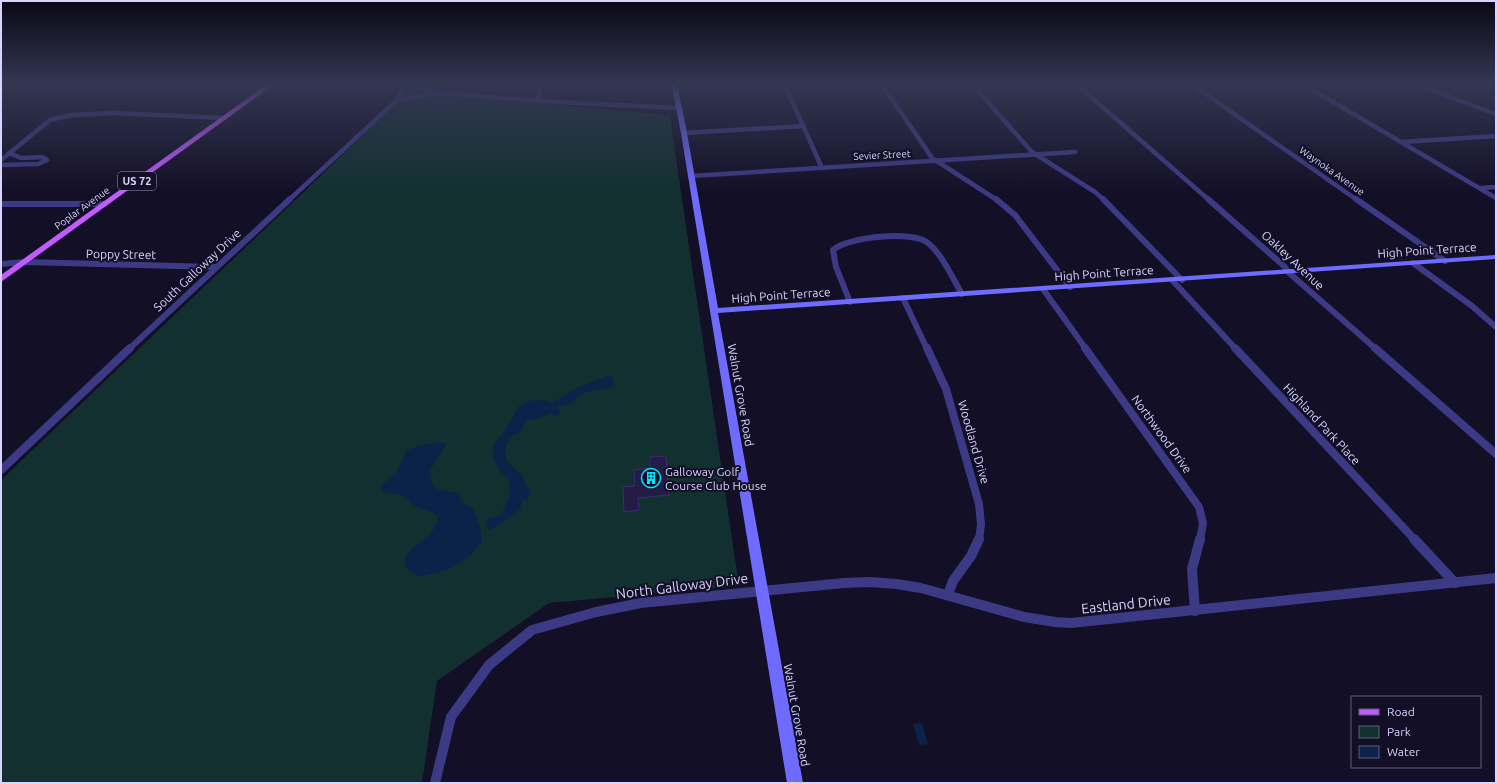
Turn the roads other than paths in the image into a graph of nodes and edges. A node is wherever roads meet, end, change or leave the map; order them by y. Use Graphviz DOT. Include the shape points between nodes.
graph roads {
  1 [pos="52,120"];
  2 [pos="222,120"];
  3 [pos="376,120"];
  4 [pos="682,120"];
  5 [pos="799,120"];
  6 [pos="906,120"];
  7 [pos="1004,120"];
  8 [pos="1117,120"];
  9 [pos="1242,120"];
  10 [pos="1363,120"];
  11 [pos="802,126"];
  12 [pos="684,133"];
  13 [pos="1496,136"];
  14 [pos="1401,142"];
  15 [pos="1075,152"];
  16 [pos="10,153"];
  17 [pos="1036,155"];
  18 [pos="1,160"];
  19 [pos="936,161"];
  20 [pos="1,166"];
  21 [pos="822,168"];
  22 [pos="691,176"];
  23 [pos="1496,187"];
  24 [pos="1480,188"];
  25 [pos="1496,198"];
  26 [pos="1,204"];
  27 [pos="104,204"];
  28 [pos="1496,257"];
  29 [pos="1444,261"];
  30 [pos="25,262"];
  31 [pos="1413,263"];
  32 [pos="1,264"];
  33 [pos="216,267"];
  34 [pos="1288,272"];
  35 [pos="1,279"];
  36 [pos="1172,280"];
  37 [pos="1182,280"];
  38 [pos="1070,287"];
  39 [pos="1044,289"];
  40 [pos="962,294"];
  41 [pos="903,298"];
  42 [pos="850,302"];
  43 [pos="714,311"];
  44 [pos="1496,327"];
  45 [pos="1496,454"];
  46 [pos="1,470"];
  47 [pos="1496,578"];
  48 [pos="1455,583"];
  49 [pos="763,591"];
  50 [pos="948,594"];
  51 [pos="1195,611"];
  52 [pos="435,783"];
  53 [pos="795,783"];
  1 -- 16 [label="street"];
  2 -- 27 [label="main road, Poplar Avenue / US 72"];
  3 -- 33 [label="street, South Galloway Drive"];
  4 -- 12 [label="main road, Walnut Grove Road"];
  5 -- 11 [label="street"];
  6 -- 19 [label="street"];
  7 -- 17 [label="street"];
  8 -- 34 [label="street, Oakley Avenue" via="1253,238"];
  9 -- 29 [label="street, Waynoka Avenue"];
  10 -- 14 [label="street"];
  11 -- 12 [label="street"];
  11 -- 21 [label="street"];
  12 -- 22 [label="main road, Walnut Grove Road"];
  13 -- 14 [label="street"];
  14 -- 24 [label="street"];
  15 -- 17 [label="street, Sevier Street"];
  16 -- 18 [label="street"];
  16 -- 20 [label="street" via="21,158 42,157 47,160 38,164"];
  17 -- 19 [label="street, Sevier Street"];
  17 -- 37 [label="street" via="1107,202"];
  19 -- 21 [label="street, Sevier Street"];
  19 -- 38 [label="street" via="991,194 1010,210"];
  21 -- 22 [label="street, Sevier Street"];
  22 -- 43 [label="main road, Walnut Grove Road"];
  23 -- 24 [label="street"];
  24 -- 25 [label="street"];
  26 -- 27 [label="street"];
  27 -- 30 [label="main road, Poplar Avenue / US 72"];
  28 -- 29 [label="main road, High Point Terrace"];
  29 -- 31 [label="main road, High Point Terrace"];
  30 -- 32 [label="street, Poppy Street"];
  30 -- 33 [label="street, Poppy Street"];
  30 -- 35 [label="main road, Poplar Avenue / US 72"];
  31 -- 34 [label="main road, High Point Terrace"];
  31 -- 44 [label="street"];
  33 -- 46 [label="street, South Galloway Drive"];
  34 -- 37 [label="main road, High Point Terrace"];
  34 -- 45 [label="street, Oakley Avenue"];
  36 -- 37 [label="main road, High Point Terrace"];
  36 -- 38 [label="main road, High Point Terrace"];
  36 -- 48 [label="street, Highland Park Place"];
  38 -- 39 [label="main road, High Point Terrace"];
  39 -- 40 [label="main road, High Point Terrace"];
  39 -- 51 [label="street, Northwood Drive" via="1199,507 1204,523 1192,565"];
  40 -- 41 [label="main road, High Point Terrace"];
  40 -- 42 [label="street" via="935,249 925,240 904,237 851,241 837,245 832,251"];
  41 -- 42 [label="main road, High Point Terrace"];
  41 -- 50 [label="street, Woodland Drive" via="944,383 978,504 981,525 978,542 971,556 955,576"];
  42 -- 43 [label="main road, High Point Terrace"];
  43 -- 49 [label="main road, Walnut Grove Road"];
  47 -- 48 [label="street, Eastland Drive"];
  48 -- 51 [label="street, Eastland Drive"];
  49 -- 50 [label="street, Eastland Drive" via="871,582 911,585"];
  49 -- 52 [label="street, North Galloway Drive" via="641,603 596,612 532,630 489,666 451,717"];
  49 -- 53 [label="main road, Walnut Grove Road"];
  50 -- 51 [label="street, Eastland Drive" via="1023,617 1056,624"];
}
